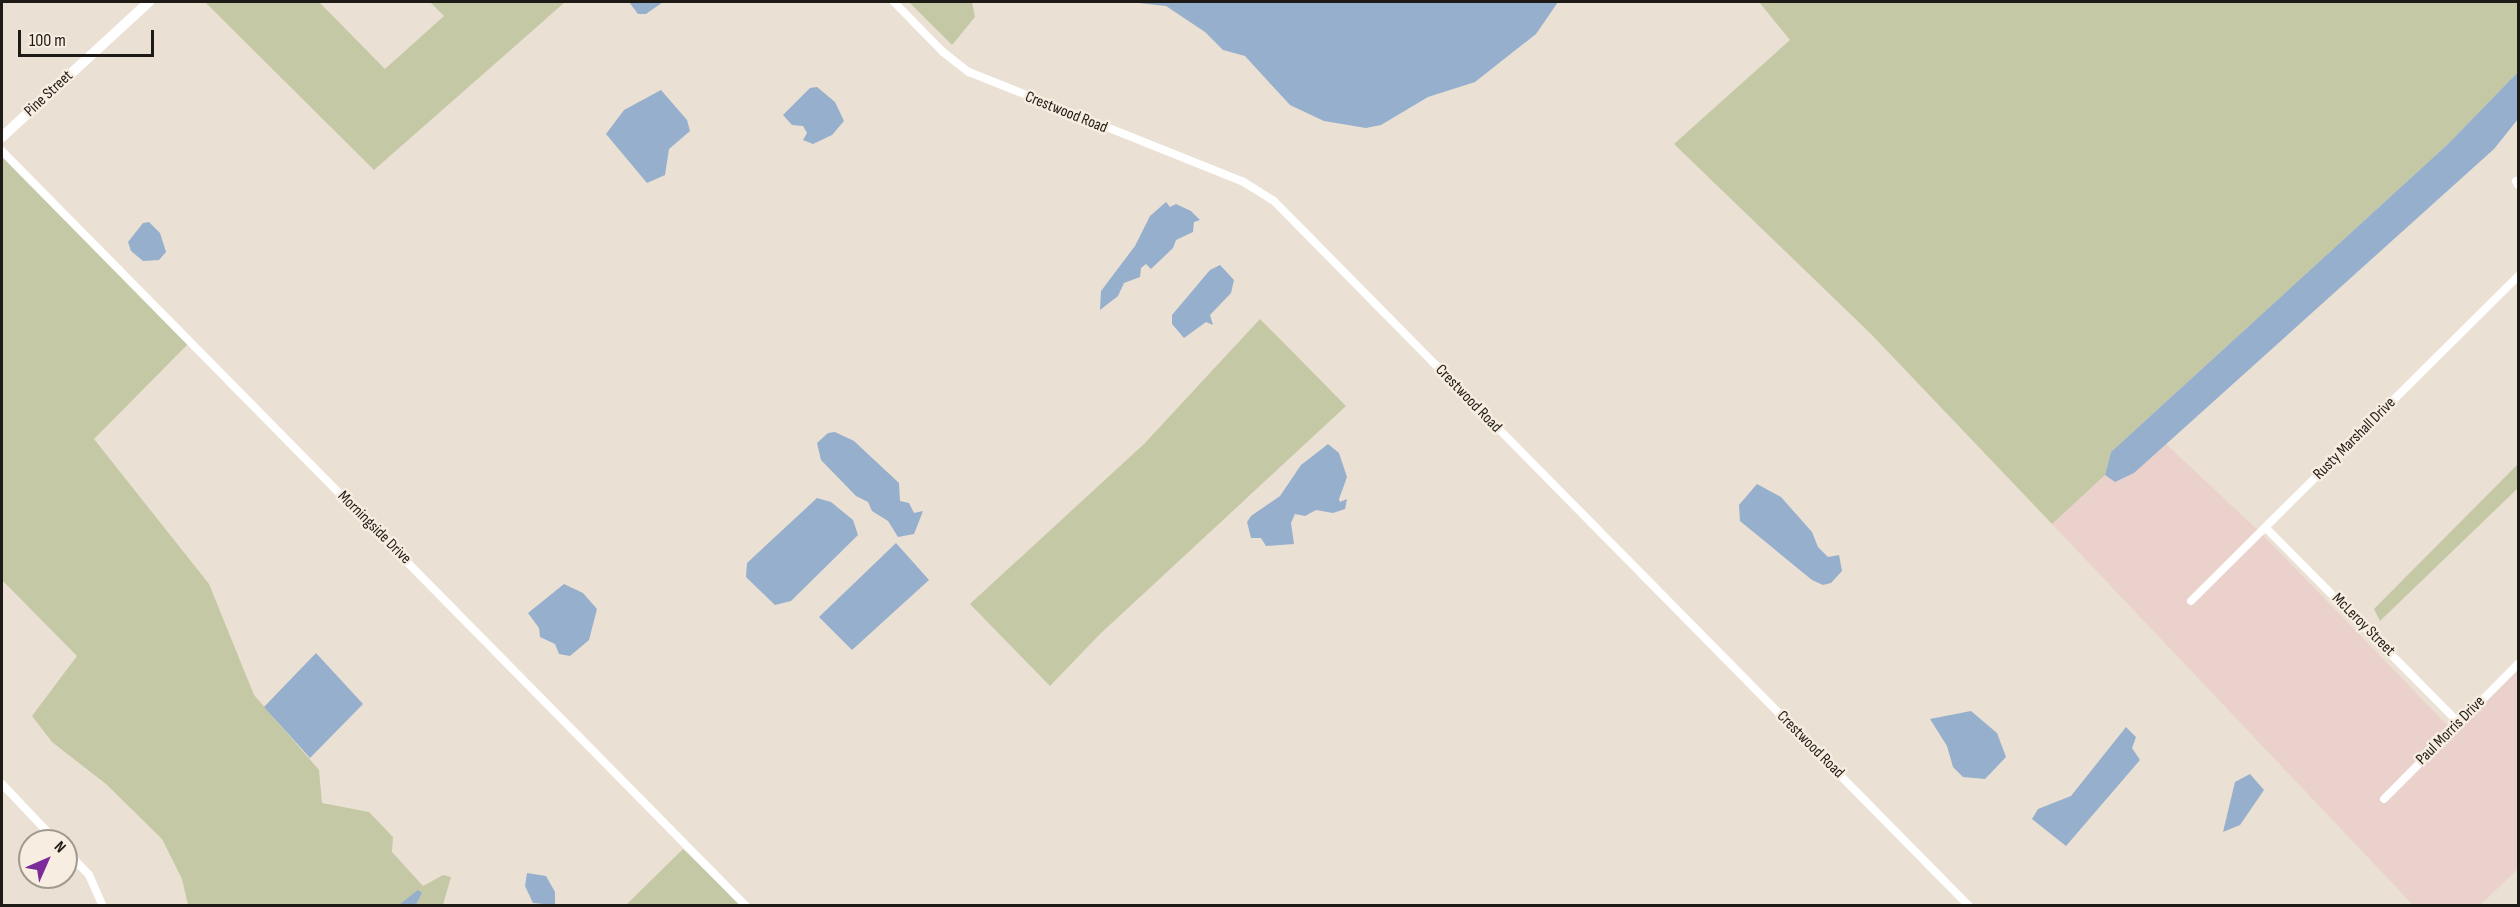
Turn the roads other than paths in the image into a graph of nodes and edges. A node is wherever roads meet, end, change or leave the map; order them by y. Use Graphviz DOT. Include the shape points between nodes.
graph roads {
  1 [pos="149,2"];
  2 [pos="894,2"];
  3 [pos="2,137"];
  4 [pos="2,151"];
  5 [pos="2518,276"];
  6 [pos="2266,528"];
  7 [pos="2191,601"];
  8 [pos="2518,664"];
  9 [pos="2459,723"];
  10 [pos="2,784"];
  11 [pos="2384,799"];
  12 [pos="45,829"];
  13 [pos="78,864"];
  14 [pos="103,906"];
  15 [pos="746,906"];
  16 [pos="1969,906"];
  1 -- 3 [label="main road, Pine Street"];
  2 -- 16 [label="street, Crestwood Road" via="943,52 969,72 1242,181 1274,201"];
  4 -- 15 [label="street, Morningside Drive"];
  5 -- 6 [label="street, Rusty Marshall Drive"];
  6 -- 7 [label="street, Rusty Marshall Drive"];
  6 -- 9 [label="street, McLeroy Street"];
  8 -- 9 [label="street, Paul Morris Drive"];
  9 -- 11 [label="street, Paul Morris Drive"];
  10 -- 12 [label="street"];
  13 -- 14 [label="street" via="89,875"];
}
